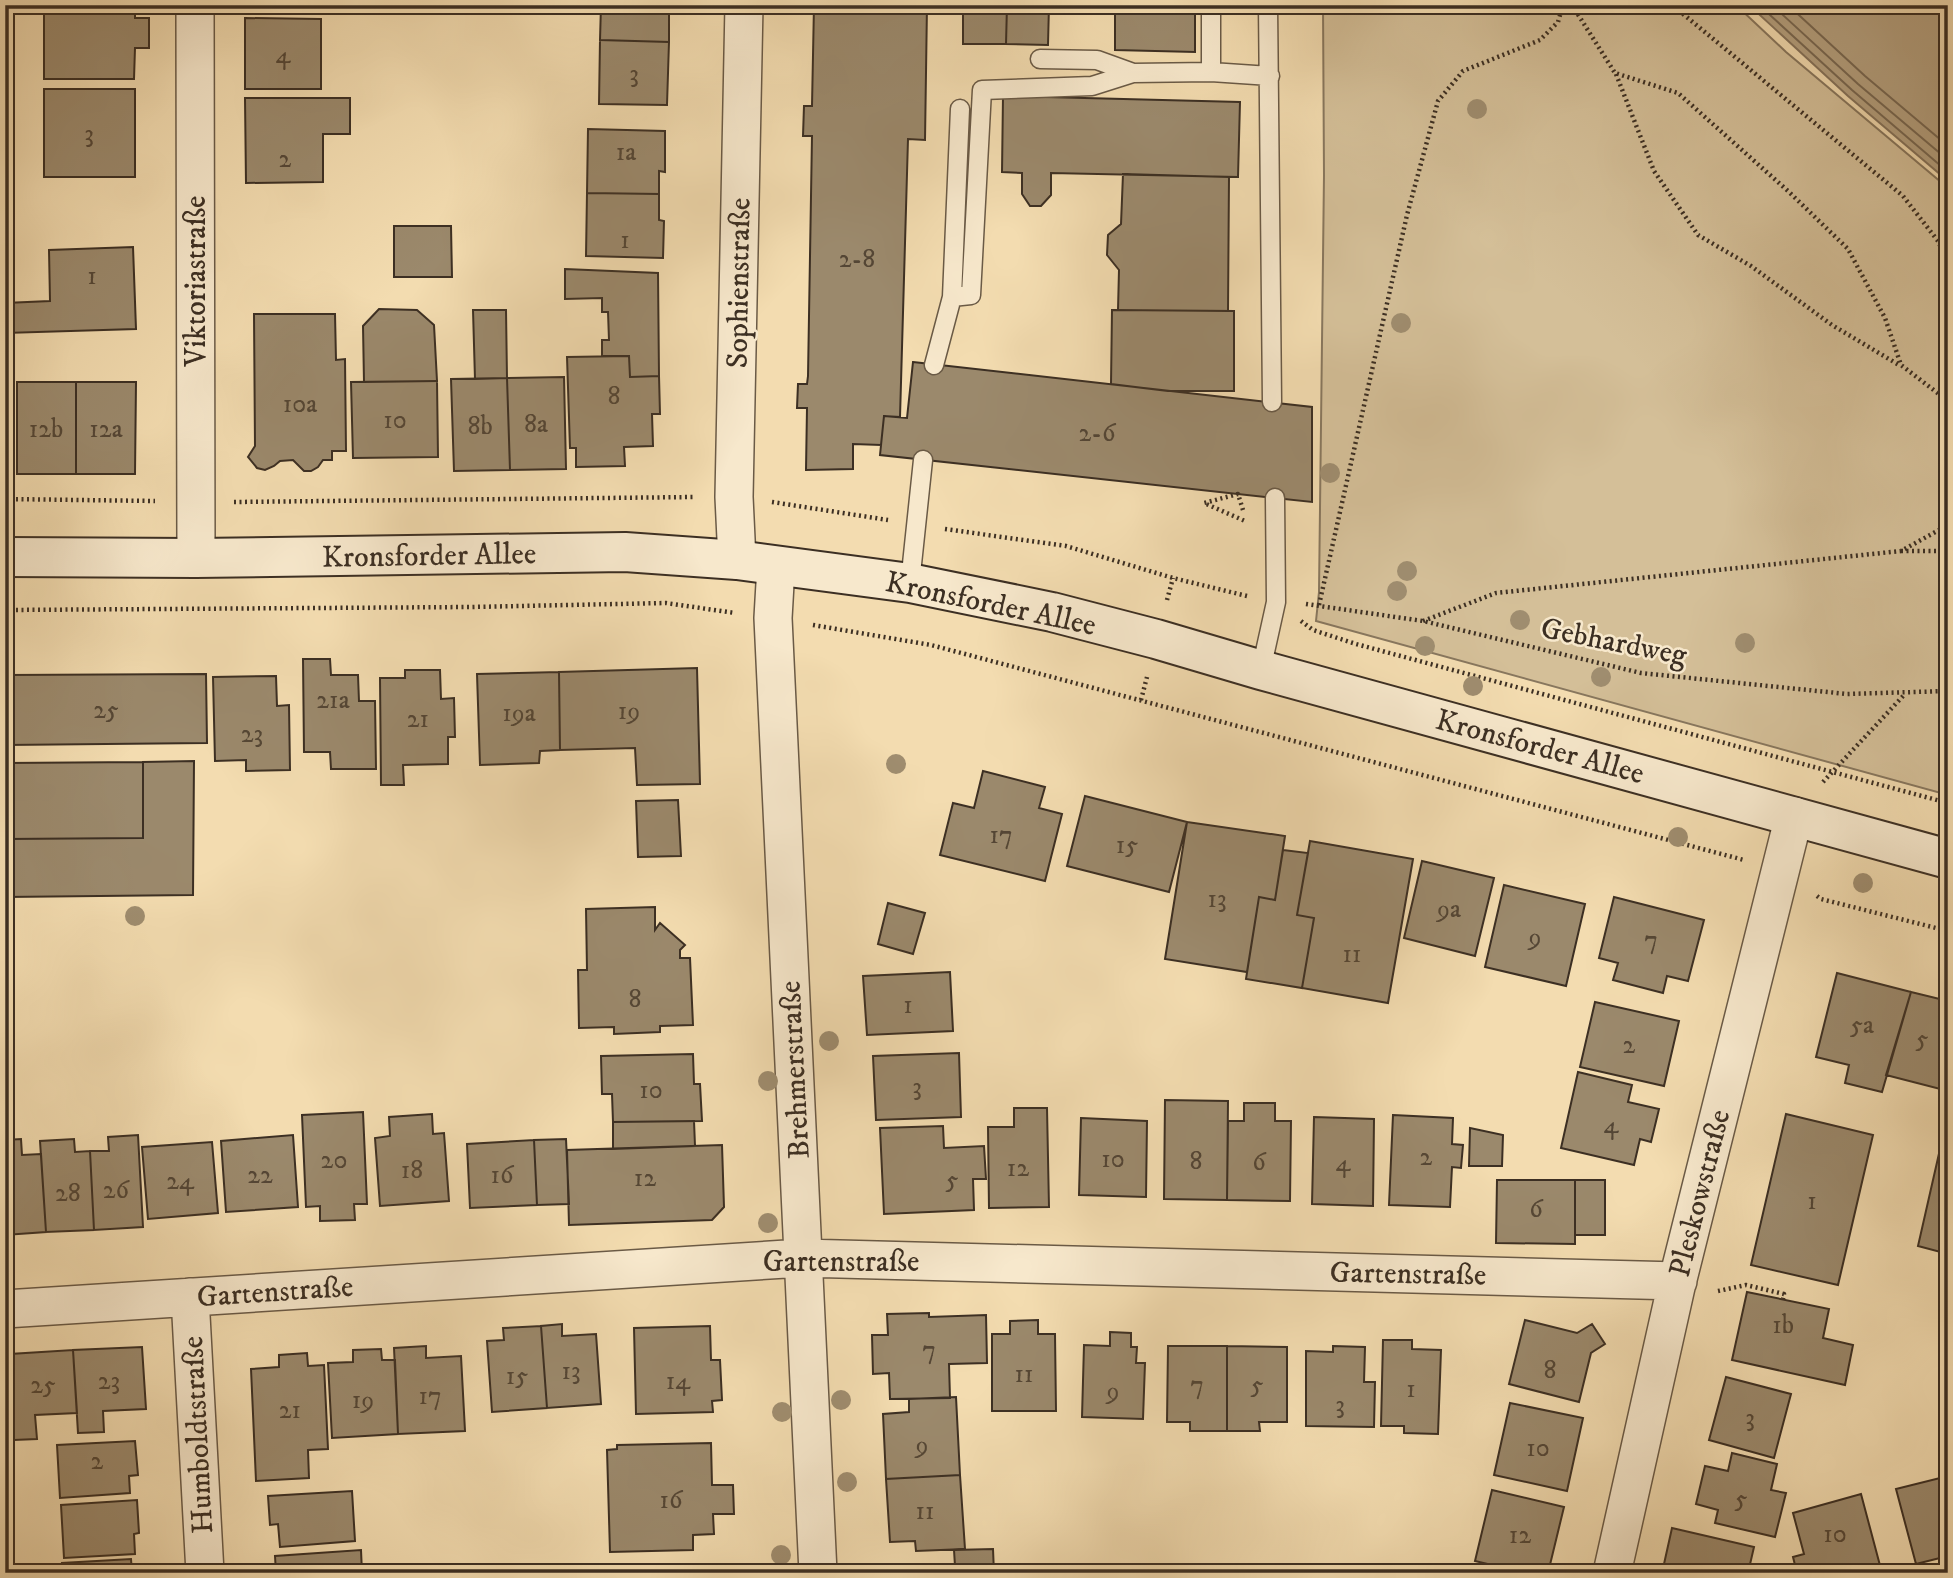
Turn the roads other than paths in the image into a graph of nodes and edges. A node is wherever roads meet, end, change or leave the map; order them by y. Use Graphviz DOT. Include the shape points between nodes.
graph roads {
  1 [pos="195,5"];
  2 [pos="744,5"];
  3 [pos="1211,5"];
  4 [pos="1268,5"];
  5 [pos="1040,59"];
  6 [pos="1211,72"];
  7 [pos="1133,73"];
  8 [pos="1270,76"];
  9 [pos="960,109"];
  10 [pos="952,297"];
  11 [pos="934,365"];
  12 [pos="1272,402"];
  13 [pos="923,460"];
  14 [pos="1275,498"];
  15 [pos="5,557"];
  16 [pos="197,558"];
  17 [pos="737,560"];
  18 [pos="776,566"];
  19 [pos="910,583"];
  20 [pos="1261,670"];
  21 [pos="1794,816"];
  22 [pos="1948,859"];
  23 [pos="802,1258"];
  24 [pos="1678,1280"];
  25 [pos="190,1297"];
  26 [pos="5,1309"];
  27 [pos="205,1573"];
  28 [pos="818,1573"];
  29 [pos="1612,1573"];
  1 -- 16 [label="street, Viktoriastraße"];
  2 -- 17 [label="street, Sophienstraße" via="734,497"];
  3 -- 6 [label="lane"];
  4 -- 8 [label="lane"];
  5 -- 7 [label="lane" via="1097,60"];
  6 -- 7 [label="lane"];
  6 -- 8 [label="lane"];
  7 -- 10 [label="lane" via="1092,86 982,90 971,295"];
  8 -- 12 [label="lane"];
  9 -- 10 [label="lane"];
  10 -- 11 [label="lane"];
  13 -- 19 [label="lane"];
  14 -- 20 [label="lane" via="1276,603"];
  15 -- 16 [label="main road, Kronsforder Allee"];
  16 -- 17 [label="main road, Kronsforder Allee" via="625,552"];
  17 -- 18 [label="main road, Kronsforder Allee"];
  18 -- 19 [label="main road, Kronsforder Allee"];
  18 -- 23 [label="street, Brehmerstraße" via="773,618"];
  19 -- 20 [label="main road, Kronsforder Allee" via="1052,612"];
  20 -- 21 [label="main road, Kronsforder Allee"];
  21 -- 22 [label="main road, Kronsforder Allee"];
  21 -- 24 [label="street, Pleskowstraße"];
  23 -- 24 [label="street, Gartenstraße"];
  23 -- 25 [label="street, Gartenstraße"];
  23 -- 28 [label="street, Brehmerstraße"];
  24 -- 29 [label="street, Pleskowstraße"];
  25 -- 26 [label="street, Gartenstraße"];
  25 -- 27 [label="street, Humboldtstraße"];
}
